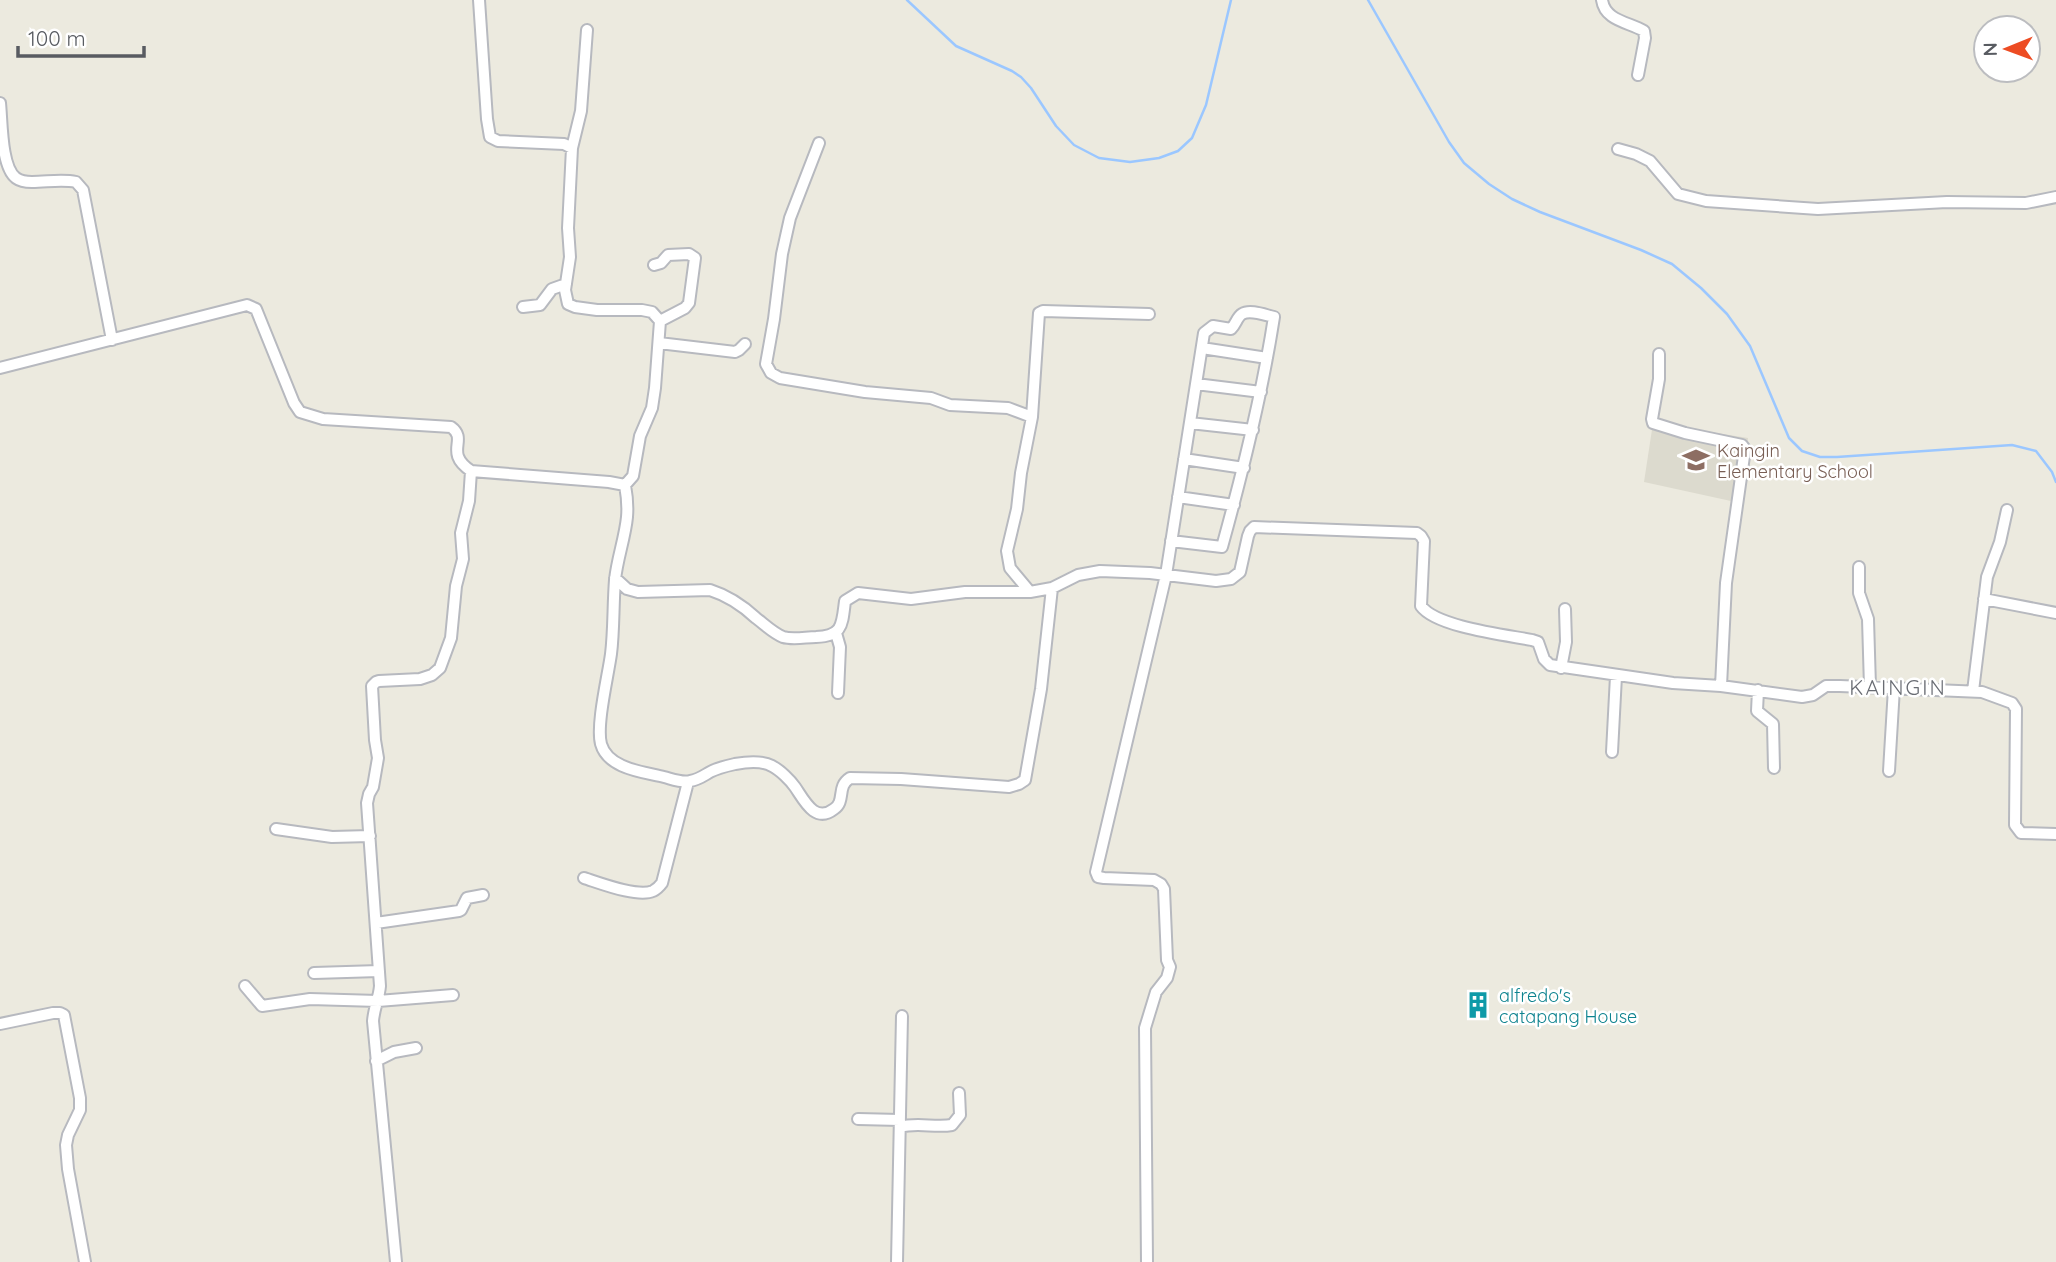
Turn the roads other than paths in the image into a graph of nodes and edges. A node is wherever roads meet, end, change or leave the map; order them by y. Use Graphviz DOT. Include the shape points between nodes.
graph roads {
  1 [pos="479,0"];
  2 [pos="1602,0"];
  3 [pos="587,30"];
  4 [pos="1638,75"];
  5 [pos="0,103"];
  6 [pos="819,143"];
  7 [pos="572,148"];
  8 [pos="1618,149"];
  9 [pos="2056,197"];
  10 [pos="654,265"];
  11 [pos="566,284"];
  12 [pos="523,307"];
  13 [pos="1149,314"];
  14 [pos="660,321"];
  15 [pos="112,340"];
  16 [pos="659,343"];
  17 [pos="745,344"];
  18 [pos="1202,348"];
  19 [pos="1659,354"];
  20 [pos="1268,358"];
  21 [pos="0,368"];
  22 [pos="1196,384"];
  23 [pos="1261,392"];
  24 [pos="1032,417"];
  25 [pos="1190,423"];
  26 [pos="1253,430"];
  27 [pos="1184,459"];
  28 [pos="1244,468"];
  29 [pos="471,471"];
  30 [pos="625,485"];
  31 [pos="1178,497"];
  32 [pos="1234,505"];
  33 [pos="2007,510"];
  34 [pos="1171,541"];
  35 [pos="1859,567"];
  36 [pos="1166,575"];
  37 [pos="615,578"];
  38 [pos="1052,588"];
  39 [pos="1030,592"];
  40 [pos="1984,599"];
  41 [pos="1565,609"];
  42 [pos="2056,612"];
  43 [pos="836,633"];
  44 [pos="1561,668"];
  45 [pos="1616,676"];
  46 [pos="1721,686"];
  47 [pos="1870,687"];
  48 [pos="1894,688"];
  49 [pos="1758,690"];
  50 [pos="1973,691"];
  51 [pos="838,693"];
  52 [pos="1612,752"];
  53 [pos="1774,768"];
  54 [pos="1889,771"];
  55 [pos="688,782"];
  56 [pos="276,829"];
  57 [pos="2056,834"];
  58 [pos="370,836"];
  59 [pos="584,878"];
  60 [pos="483,895"];
  61 [pos="376,923"];
  62 [pos="379,971"];
  63 [pos="314,973"];
  64 [pos="244,986"];
  65 [pos="453,995"];
  66 [pos="378,1001"];
  67 [pos="902,1016"];
  68 [pos="0,1024"];
  69 [pos="416,1048"];
  70 [pos="376,1061"];
  71 [pos="959,1093"];
  72 [pos="858,1119"];
  73 [pos="900,1123"];
  74 [pos="85,1262"];
  75 [pos="396,1262"];
  76 [pos="897,1262"];
  77 [pos="1147,1262"];
  1 -- 7 [label="street" via="490,137"];
  2 -- 4 [label="street" via="1607,13 1644,31"];
  3 -- 7 [label="street" via="581,111"];
  5 -- 15 [label="street" via="10,172 22,181 76,182 83,190"];
  6 -- 24 [label="street" via="786,232 766,357 771,373 805,383 931,398 950,405 1008,408"];
  7 -- 11 [label="street"];
  8 -- 9 [label="street" via="1650,161 1678,194 1706,201 1818,209 2026,203"];
  10 -- 14 [label="street" via="668,255 695,258 689,303"];
  11 -- 12 [label="street" via="552,289 540,304"];
  11 -- 14 [label="street" via="568,304 575,307 642,310 652,312"];
  13 -- 24 [label="street" via="1039,313"];
  14 -- 16 [label="street"];
  15 -- 21 [label="street"];
  15 -- 29 [label="street" via="252,307 300,412 323,419 451,427 458,438 458,458"];
  16 -- 17 [label="street" via="735,352"];
  16 -- 30 [label="street" via="652,408 640,436 633,476"];
  18 -- 20 [label="street"];
  18 -- 20 [label="street" via="1204,333 1213,326 1231,329 1239,316 1251,312 1274,317"];
  18 -- 22 [label="street"];
  19 -- 46 [label="street" via="1653,423 1745,449 1726,583"];
  20 -- 23 [label="street"];
  22 -- 23 [label="street"];
  22 -- 25 [label="street"];
  23 -- 26 [label="street"];
  24 -- 39 [label="street" via="1007,551 1010,568"];
  25 -- 26 [label="street"];
  25 -- 27 [label="street"];
  26 -- 28 [label="street"];
  27 -- 28 [label="street"];
  27 -- 31 [label="street"];
  28 -- 32 [label="street"];
  29 -- 30 [label="street"];
  29 -- 58 [label="street" via="451,638 440,668 420,679 372,686 378,758 367,803"];
  30 -- 37 [label="street" via="627,518"];
  31 -- 32 [label="street"];
  31 -- 34 [label="street"];
  32 -- 34 [label="street" via="1222,547"];
  33 -- 40 [label="street"];
  34 -- 36 [label="street"];
  35 -- 47 [label="street" via="1859,593 1868,619"];
  36 -- 38 [label="street" via="1089,572"];
  36 -- 44 [label="street" via="1231,579 1240,572 1254,527 1417,533 1424,541 1424,611 1451,623 1538,642 1546,663"];
  36 -- 77 [label="street" via="1096,872 1104,878 1154,880 1164,889 1170,967 1144,1028"];
  37 -- 43 [label="street" via="638,592 721,593 783,637"];
  37 -- 55 [label="street" via="601,746 608,756 631,769"];
  38 -- 39 [label="street"];
  38 -- 55 [label="street" via="1028,772 1019,784 849,778 841,786 837,808 820,814 812,811 793,784 764,763 718,768"];
  39 -- 43 [label="street" via="965,592 911,600 858,593 845,601"];
  40 -- 42 [label="street"];
  40 -- 50 [label="street"];
  41 -- 44 [label="street"];
  43 -- 51 [label="street"];
  44 -- 45 [label="street"];
  45 -- 46 [label="street"];
  45 -- 52 [label="street"];
  46 -- 49 [label="street"];
  47 -- 48 [label="street"];
  47 -- 49 [label="street" via="1826,686 1809,697"];
  48 -- 50 [label="street"];
  48 -- 54 [label="street"];
  49 -- 53 [label="street" via="1757,710 1773,724"];
  50 -- 57 [label="street" via="2006,700 2016,709 2017,831"];
  55 -- 59 [label="street" via="662,883 655,891 644,893"];
  56 -- 58 [label="street" via="332,837"];
  58 -- 61 [label="street"];
  60 -- 61 [label="street" via="467,898 459,911"];
  61 -- 62 [label="street"];
  62 -- 63 [label="street"];
  62 -- 66 [label="street"];
  64 -- 66 [label="street" via="262,1006 310,999"];
  65 -- 66 [label="street"];
  66 -- 70 [label="street" via="373,1021"];
  67 -- 73 [label="street"];
  68 -- 74 [label="street" via="52,1013 64,1015 80,1098 66,1144 68,1169"];
  69 -- 70 [label="street"];
  70 -- 75 [label="street"];
  71 -- 73 [label="street" via="960,1115 952,1125"];
  72 -- 73 [label="street"];
  73 -- 76 [label="street"];
}
